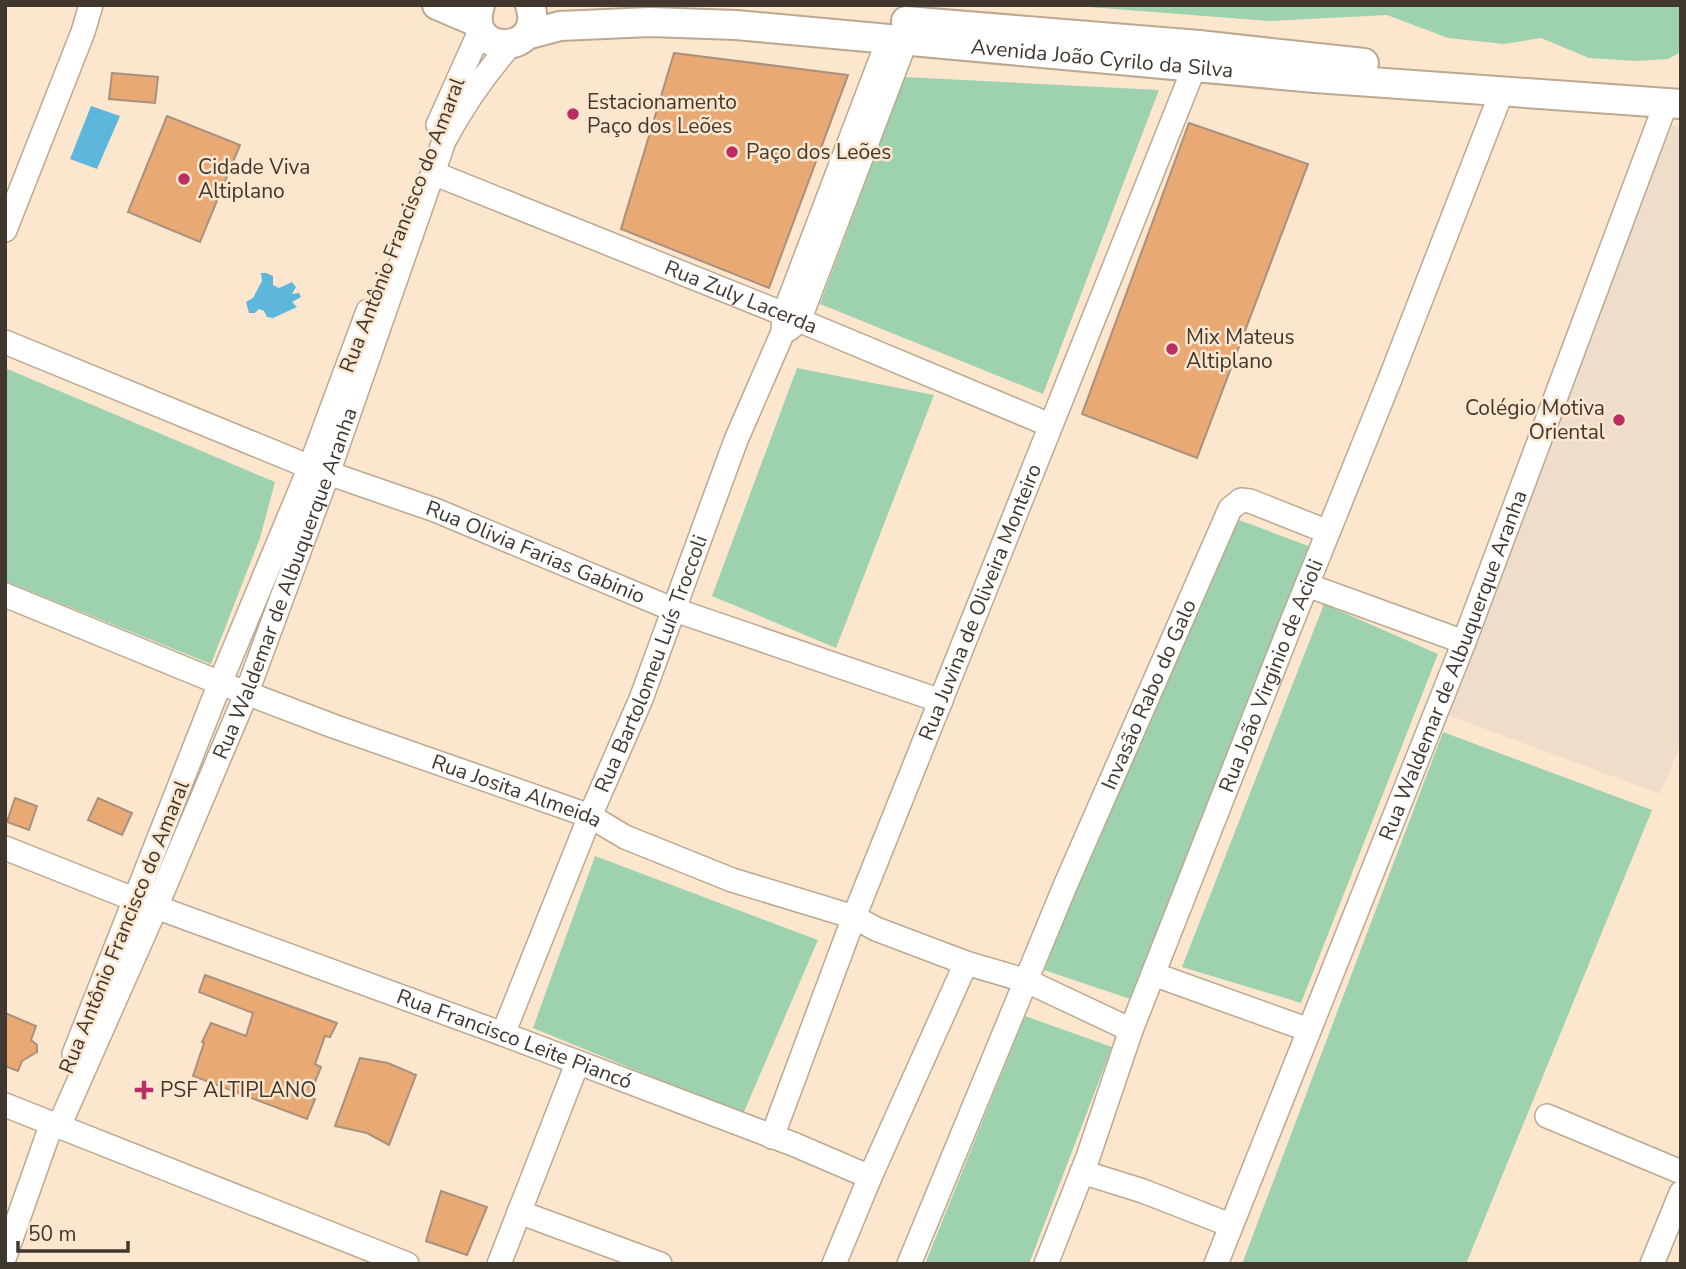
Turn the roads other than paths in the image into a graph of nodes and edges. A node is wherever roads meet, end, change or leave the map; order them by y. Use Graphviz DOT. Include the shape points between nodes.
graph roads {
  1 [pos="91,5"];
  2 [pos="437,5"];
  3 [pos="530,5"];
  4 [pos="697,5"];
  5 [pos="479,19"];
  6 [pos="897,39"];
  7 [pos="519,40"];
  8 [pos="1194,68"];
  9 [pos="1502,91"];
  10 [pos="1676,99"];
  11 [pos="433,173"];
  12 [pos="5,230"];
  13 [pos="789,322"];
  14 [pos="5,342"];
  15 [pos="1050,425"];
  16 [pos="319,470"];
  17 [pos="1328,532"];
  18 [pos="1307,585"];
  19 [pos="5,595"];
  20 [pos="672,610"];
  21 [pos="1464,642"];
  22 [pos="220,683"];
  23 [pos="247,692"];
  24 [pos="941,701"];
  25 [pos="590,816"];
  26 [pos="5,848"];
  27 [pos="146,903"];
  28 [pos="854,917"];
  29 [pos="966,963"];
  30 [pos="1153,974"];
  31 [pos="1027,981"];
  32 [pos="1131,1030"];
  33 [pos="1309,1030"];
  34 [pos="503,1034"];
  35 [pos="577,1064"];
  36 [pos="5,1105"];
  37 [pos="1547,1116"];
  38 [pos="52,1124"];
  39 [pos="772,1137"];
  40 [pos="1082,1172"];
  41 [pos="1681,1172"];
  42 [pos="870,1177"];
  43 [pos="1681,1193"];
  44 [pos="519,1212"];
  45 [pos="1230,1225"];
  46 [pos="5,1256"];
  47 [pos="407,1264"];
  48 [pos="499,1264"];
  49 [pos="660,1264"];
  50 [pos="834,1264"];
  51 [pos="909,1264"];
  52 [pos="1046,1264"];
  53 [pos="1216,1264"];
  54 [pos="1652,1264"];
  1 -- 12 [label="street"];
  2 -- 5 [label="main road"];
  3 -- 7 [label="main road" via="533,18"];
  4 -- 10 [label="main road, Avenida João Cyrilo da Silva" via="1131,40"];
  5 -- 7 [label="main road" via="493,43"];
  5 -- 16 [label="street, Rua Antônio Francisco do Amaral" via="435,130"];
  6 -- 7 [label="main road, Avenida João Cyrilo da Silva" via="650,22 560,26"];
  6 -- 8 [label="main road, Avenida João Cyrilo da Silva"];
  6 -- 13 [label="street, Rua Bartolomeu Luís Troccoli"];
  7 -- 11 [label="street, Rua Waldemar de Albuquerque Aranha" via="480,80 444,141"];
  8 -- 9 [label="main road, Avenida João Cyrilo da Silva"];
  8 -- 15 [label="street, Rua Juvina de Oliveira Monteiro"];
  9 -- 10 [label="main road, Avenida João Cyrilo da Silva"];
  9 -- 17 [label="street, Rua João Virginio de Acioli"];
  10 -- 21 [label="street, Rua Waldemar de Albuquerque Aranha"];
  11 -- 13 [label="street, Rua Zuly Lacerda"];
  11 -- 16 [label="street, Rua Waldemar de Albuquerque Aranha"];
  13 -- 15 [label="street, Rua Zuly Lacerda"];
  13 -- 20 [label="street, Rua Bartolomeu Luís Troccoli" via="736,440"];
  14 -- 16 [label="street, Rua Olivia Farias Gabinio"];
  15 -- 24 [label="street, Rua Juvina de Oliveira Monteiro"];
  16 -- 20 [label="street, Rua Olivia Farias Gabinio" via="435,510"];
  16 -- 22 [label="street, Rua Antônio Francisco do Amaral"];
  16 -- 23 [label="street, Rua Waldemar de Albuquerque Aranha"];
  17 -- 18 [label="street, Rua João Virginio de Acioli"];
  17 -- 31 [label="street, Invasão Rabo do Galo" via="1250,501 1241,500 1230,509"];
  18 -- 21 [label="street"];
  18 -- 30 [label="street, Rua João Virginio de Acioli"];
  19 -- 22 [label="street, Rua Josita Almeida"];
  20 -- 24 [label="street, Rua Olivia Farias Gabinio"];
  20 -- 25 [label="street, Rua Bartolomeu Luís Troccoli" via="641,699"];
  21 -- 33 [label="street, Rua Waldemar de Albuquerque Aranha"];
  22 -- 23 [label="street, Rua Josita Almeida"];
  22 -- 27 [label="street, Rua Antônio Francisco do Amaral"];
  23 -- 25 [label="street, Rua Josita Almeida"];
  23 -- 27 [label="street, Rua Waldemar de Albuquerque Aranha"];
  24 -- 28 [label="street, Rua Juvina de Oliveira Monteiro"];
  25 -- 28 [label="street, Rua Josita Almeida" via="625,837 732,880"];
  25 -- 34 [label="street, Rua Bartolomeu Luís Troccoli"];
  26 -- 27 [label="street, Rua Francisco Leite Piancó"];
  27 -- 34 [label="street, Rua Francisco Leite Piancó"];
  27 -- 38 [label="street, Rua Antônio Francisco do Amaral"];
  28 -- 29 [label="street, Rua Josita Almeida"];
  28 -- 39 [label="street, Rua Juvina de Oliveira Monteiro"];
  29 -- 31 [label="street, Rua Josita Almeida"];
  29 -- 42 [label="street"];
  30 -- 32 [label="street, Rua João Virginio de Acioli"];
  30 -- 33 [label="street"];
  31 -- 32 [label="street, Rua Josita Almeida"];
  31 -- 51 [label="street, Invasão Rabo do Galo"];
  32 -- 40 [label="street, Rua João Virginio de Acioli"];
  33 -- 45 [label="street, Rua Waldemar de Albuquerque Aranha"];
  34 -- 35 [label="street, Rua Francisco Leite Piancó"];
  35 -- 39 [label="street, Rua Francisco Leite Piancó"];
  35 -- 44 [label="street"];
  36 -- 38 [label="street"];
  37 -- 41 [label="street"];
  38 -- 46 [label="street, Rua Antônio Francisco do Amaral"];
  38 -- 47 [label="street"];
  39 -- 42 [label="street, Rua Francisco Leite Piancó"];
  40 -- 45 [label="street"];
  40 -- 52 [label="street, Rua João Virginio de Acioli"];
  42 -- 50 [label="street"];
  43 -- 54 [label="street"];
  44 -- 48 [label="street"];
  44 -- 49 [label="street"];
  45 -- 53 [label="street, Rua Waldemar de Albuquerque Aranha"];
}
